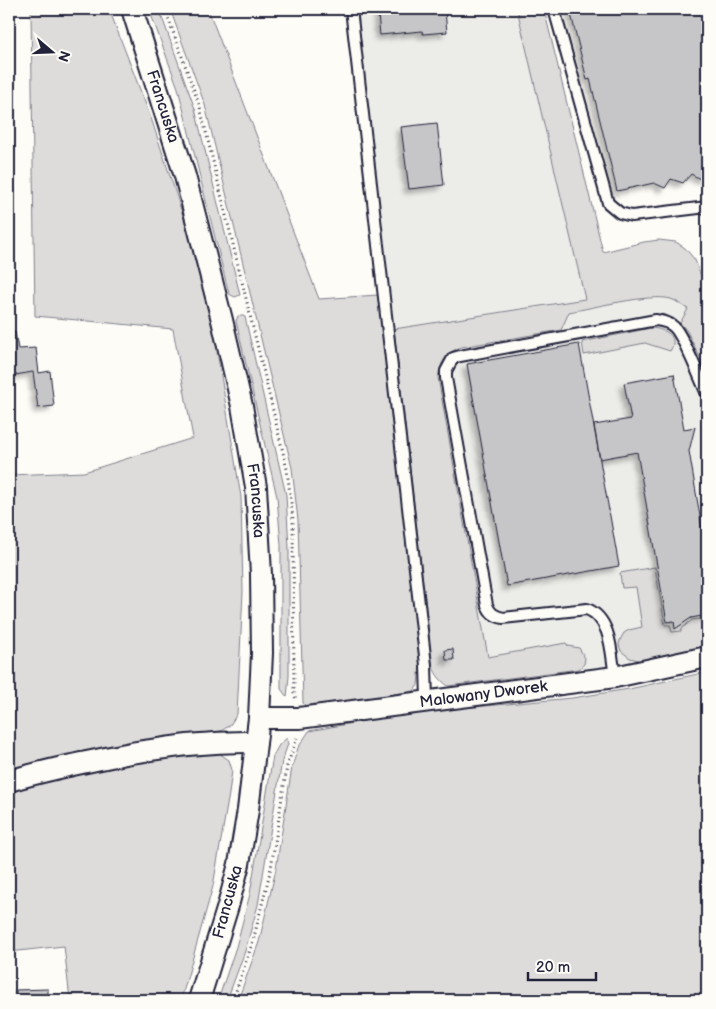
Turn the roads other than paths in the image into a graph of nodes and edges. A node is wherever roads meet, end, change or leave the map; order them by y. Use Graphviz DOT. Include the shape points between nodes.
graph roads {
  1 [pos="132,9"];
  2 [pos="351,9"];
  3 [pos="554,9"];
  4 [pos="707,207"];
  5 [pos="707,394"];
  6 [pos="707,657"];
  7 [pos="615,677"];
  8 [pos="427,701"];
  9 [pos="259,718"];
  10 [pos="256,742"];
  11 [pos="9,781"];
  12 [pos="199,1000"];
  1 -- 9 [label="street, Francuska" via="185,176 242,406 256,487 261,574"];
  2 -- 8 [label="lane" via="425,655"];
  3 -- 4 [label="lane" via="608,203 632,216"];
  5 -- 7 [label="lane" via="674,326 656,320 460,356 454,358 446,371 490,612 503,618 587,609 594,612 608,636"];
  6 -- 7 [label="street, Malowany Dworek"];
  7 -- 8 [label="street, Malowany Dworek"];
  8 -- 9 [label="street, Malowany Dworek" via="300,718"];
  9 -- 10 [label="street, Francuska"];
  10 -- 11 [label="street" via="188,744 77,763"];
  10 -- 12 [label="street, Francuska" via="239,864"];
}
